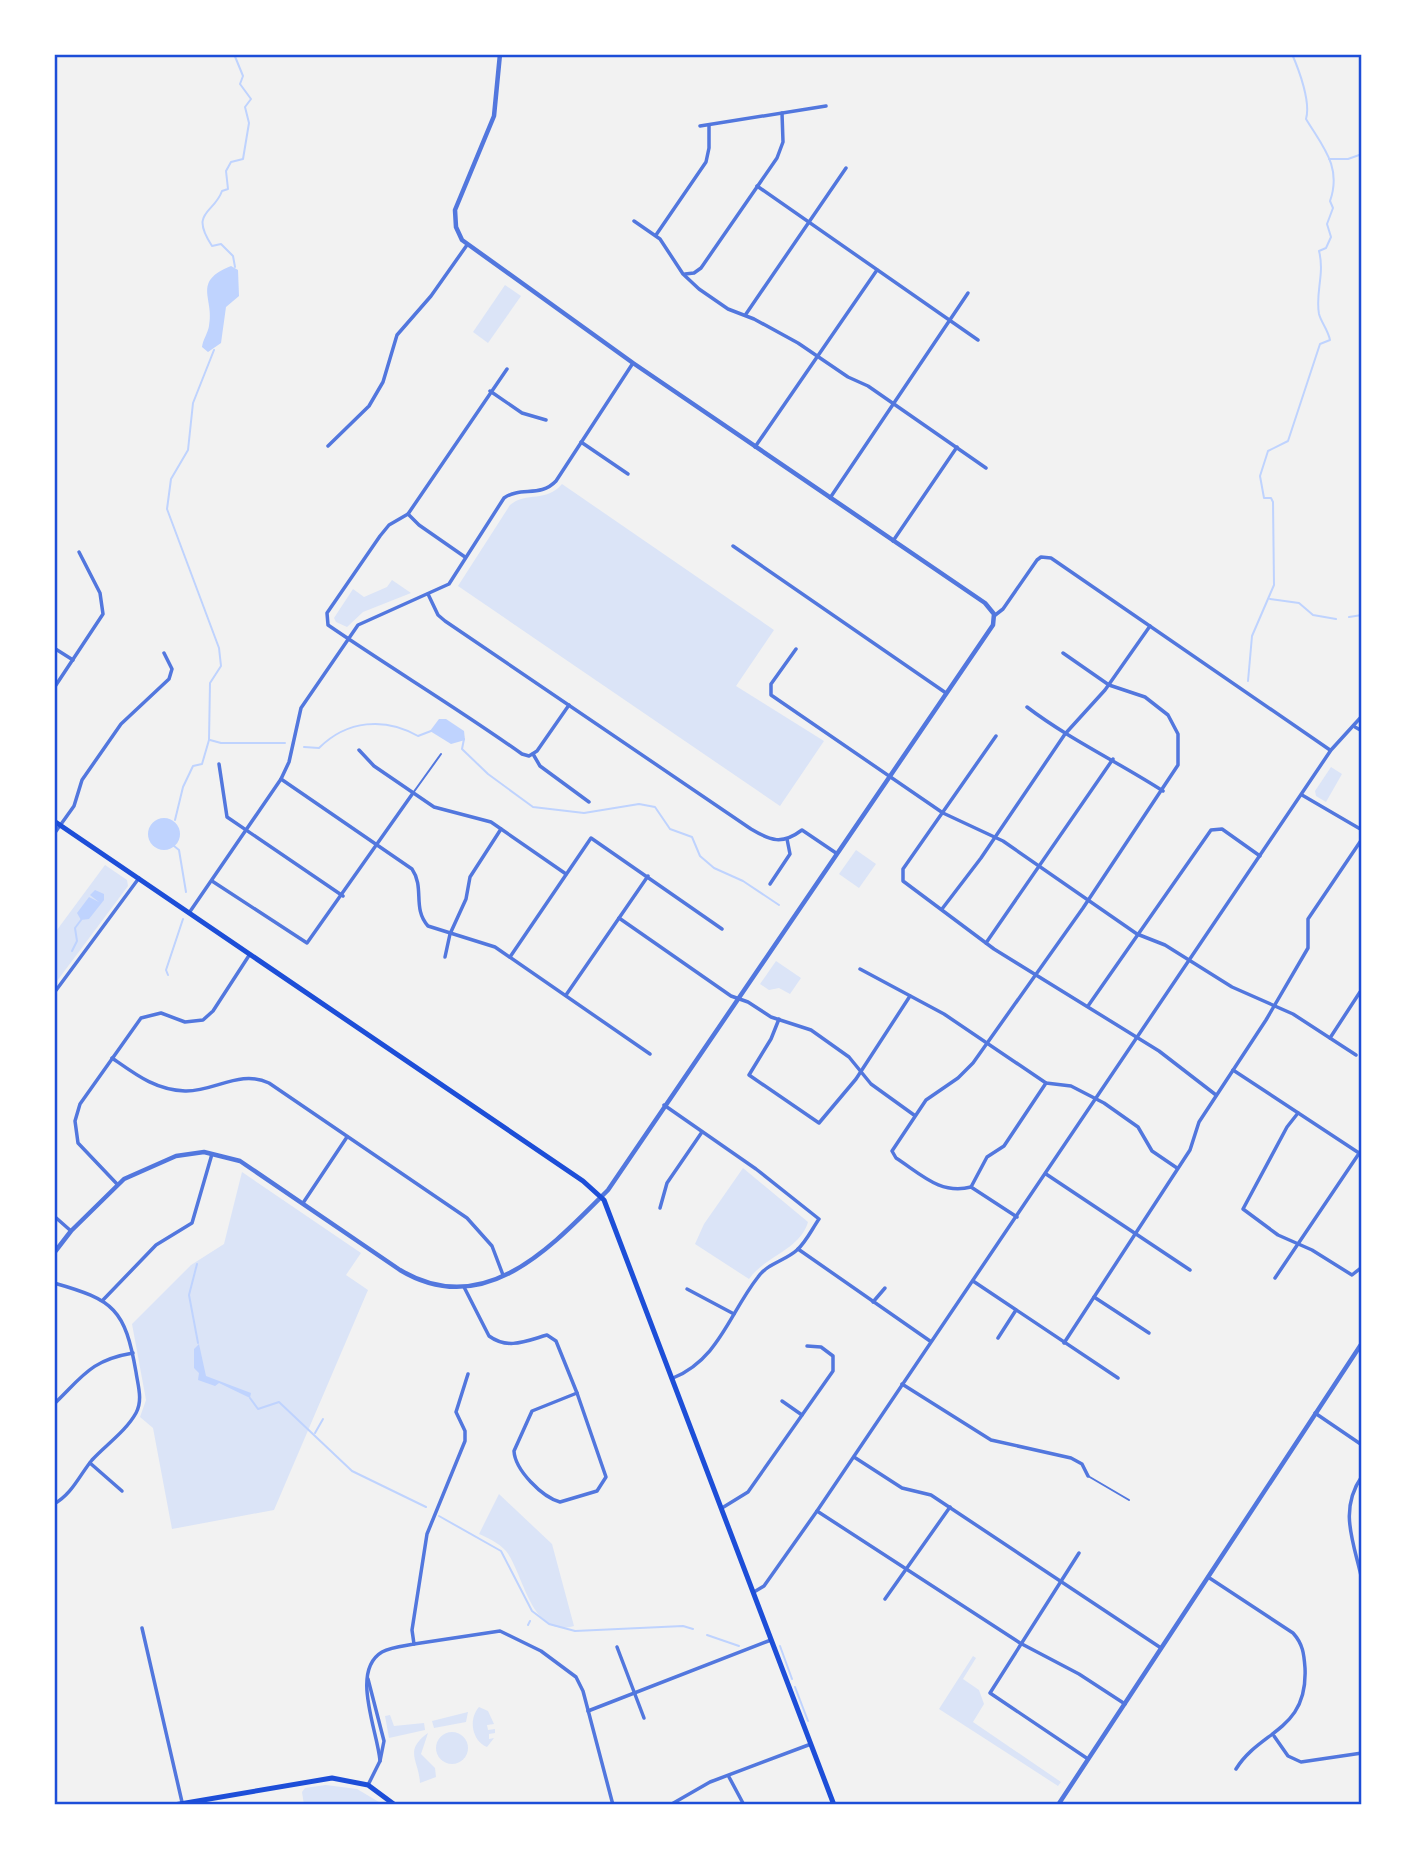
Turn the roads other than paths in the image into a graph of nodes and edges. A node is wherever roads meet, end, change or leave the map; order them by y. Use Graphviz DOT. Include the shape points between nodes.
graph roads {
  1 [pos="500,54"];
  2 [pos="826,106"];
  3 [pos="782,113"];
  4 [pos="709,125"];
  5 [pos="700,126"];
  6 [pos="846,168"];
  7 [pos="757,186"];
  8 [pos="808,220"];
  9 [pos="634,221"];
  10 [pos="656,235"];
  11 [pos="467,245"];
  12 [pos="877,269"];
  13 [pos="683,274"];
  14 [pos="968,293"];
  15 [pos="746,315"];
  16 [pos="949,320"];
  17 [pos="978,340"];
  18 [pos="819,356"];
  19 [pos="633,363"];
  20 [pos="507,369"];
  21 [pos="490,391"];
  22 [pos="894,403"];
  23 [pos="546,420"];
  24 [pos="581,442"];
  25 [pos="328,446"];
  26 [pos="755,447"];
  27 [pos="957,447"];
  28 [pos="986,468"];
  29 [pos="628,474"];
  30 [pos="830,498"];
  31 [pos="408,514"];
  32 [pos="893,541"];
  33 [pos="733,546"];
  34 [pos="79,552"];
  35 [pos="465,557"];
  36 [pos="428,594"];
  37 [pos="995,616"];
  38 [pos="1150,625"];
  39 [pos="348,639"];
  40 [pos="54,648"];
  41 [pos="796,649"];
  42 [pos="164,653"];
  43 [pos="1063,653"];
  44 [pos="73,660"];
  45 [pos="1110,685"];
  46 [pos="54,688"];
  47 [pos="946,693"];
  48 [pos="569,705"];
  49 [pos="1027,707"];
  50 [pos="1362,716"];
  51 [pos="1355,727"];
  52 [pos="1362,731"];
  53 [pos="1065,734"];
  54 [pos="996,736"];
  55 [pos="359,750"];
  56 [pos="1331,750"];
  57 [pos="441,754"];
  58 [pos="533,754"];
  59 [pos="1113,760"];
  60 [pos="219,764"];
  61 [pos="891,775"];
  62 [pos="281,779"];
  63 [pos="1163,791"];
  64 [pos="413,793"];
  65 [pos="1302,795"];
  66 [pos="589,802"];
  67 [pos="943,813"];
  68 [pos="54,821"];
  69 [pos="60,825"];
  70 [pos="501,829"];
  71 [pos="1362,830"];
  72 [pos="246,831"];
  73 [pos="54,834"];
  74 [pos="994,836"];
  75 [pos="787,839"];
  76 [pos="1362,839"];
  77 [pos="378,845"];
  78 [pos="836,853"];
  79 [pos="1260,856"];
  80 [pos="1039,866"];
  81 [pos="566,874"];
  82 [pos="648,875"];
  83 [pos="139,878"];
  84 [pos="212,881"];
  85 [pos="770,884"];
  86 [pos="343,896"];
  87 [pos="1088,901"];
  88 [pos="942,909"];
  89 [pos="189,913"];
  90 [pos="619,918"];
  91 [pos="722,929"];
  92 [pos="450,934"];
  93 [pos="1137,934"];
  94 [pos="986,943"];
  95 [pos="250,954"];
  96 [pos="445,957"];
  97 [pos="510,957"];
  98 [pos="1190,960"];
  99 [pos="860,969"];
  100 [pos="1034,974"];
  101 [pos="1360,992"];
  102 [pos="54,993"];
  103 [pos="566,995"];
  104 [pos="910,996"];
  105 [pos="736,998"];
  106 [pos="1274,1005"];
  107 [pos="1088,1006"];
  108 [pos="779,1019"];
  109 [pos="1137,1037"];
  110 [pos="1330,1038"];
  111 [pos="985,1044"];
  112 [pos="650,1054"];
  113 [pos="1356,1055"];
  114 [pos="112,1058"];
  115 [pos="860,1070"];
  116 [pos="1233,1070"];
  117 [pos="1046,1083"];
  118 [pos="1216,1095"];
  119 [pos="1096,1100"];
  120 [pos="664,1105"];
  121 [pos="1298,1113"];
  122 [pos="914,1115"];
  123 [pos="702,1132"];
  124 [pos="347,1137"];
  125 [pos="212,1152"];
  126 [pos="1361,1153"];
  127 [pos="1177,1168"];
  128 [pos="1046,1173"];
  129 [pos="117,1184"];
  130 [pos="971,1187"];
  131 [pos="601,1196"];
  132 [pos="303,1203"];
  133 [pos="660,1208"];
  134 [pos="54,1216"];
  135 [pos="1017,1217"];
  136 [pos="71,1231"];
  137 [pos="1135,1234"];
  138 [pos="1297,1243"];
  139 [pos="798,1250"];
  140 [pos="54,1253"];
  141 [pos="1362,1267"];
  142 [pos="1190,1270"];
  143 [pos="503,1276"];
  144 [pos="1275,1278"];
  145 [pos="973,1281"];
  146 [pos="54,1283"];
  147 [pos="464,1287"];
  148 [pos="885,1288"];
  149 [pos="687,1289"];
  150 [pos="1094,1297"];
  151 [pos="103,1300"];
  152 [pos="873,1302"];
  153 [pos="1016,1310"];
  154 [pos="734,1314"];
  155 [pos="1149,1333"];
  156 [pos="998,1338"];
  157 [pos="930,1341"];
  158 [pos="1064,1343"];
  159 [pos="1362,1343"];
  160 [pos="807,1346"];
  161 [pos="132,1353"];
  162 [pos="468,1374"];
  163 [pos="673,1378"];
  164 [pos="1118,1378"];
  165 [pos="902,1384"];
  166 [pos="577,1394"];
  167 [pos="782,1401"];
  168 [pos="54,1404"];
  169 [pos="1315,1413"];
  170 [pos="802,1415"];
  171 [pos="1362,1445"];
  172 [pos="854,1457"];
  173 [pos="90,1463"];
  174 [pos="1088,1476"];
  175 [pos="1362,1476"];
  176 [pos="122,1490"];
  177 [pos="1129,1500"];
  178 [pos="54,1504"];
  179 [pos="950,1507"];
  180 [pos="722,1508"];
  181 [pos="817,1511"];
  182 [pos="1079,1553"];
  183 [pos="907,1569"];
  184 [pos="1208,1577"];
  185 [pos="1362,1580"];
  186 [pos="1059,1582"];
  187 [pos="754,1592"];
  188 [pos="885,1599"];
  189 [pos="142,1628"];
  190 [pos="771,1640"];
  191 [pos="1020,1643"];
  192 [pos="414,1644"];
  193 [pos="617,1647"];
  194 [pos="1161,1648"];
  195 [pos="635,1693"];
  196 [pos="1125,1704"];
  197 [pos="588,1711"];
  198 [pos="644,1718"];
  199 [pos="1274,1735"];
  200 [pos="811,1744"];
  201 [pos="1362,1753"];
  202 [pos="1088,1759"];
  203 [pos="1236,1769"];
  204 [pos="729,1777"];
  205 [pos="368,1785"];
  206 [pos="183,1802"];
  207 [pos="174,1805"];
  208 [pos="395,1805"];
  209 [pos="613,1805"];
  210 [pos="670,1805"];
  211 [pos="744,1805"];
  212 [pos="834,1805"];
  213 [pos="1058,1805"];
  1 -- 11 [label="street" via="494,116 455,210 456,227"];
  2 -- 3 [label="street"];
  3 -- 4 [label="street"];
  3 -- 7 [label="street" via="780,152"];
  4 -- 5 [label="street"];
  4 -- 10 [label="street" via="706,162"];
  6 -- 8 [label="street"];
  7 -- 8 [label="street"];
  7 -- 13 [label="street" via="698,271"];
  8 -- 12 [label="street"];
  8 -- 15 [label="street"];
  9 -- 10 [label="street"];
  10 -- 13 [label="street"];
  11 -- 19 [label="street"];
  11 -- 25 [label="street" via="397,335 383,382 369,406"];
  12 -- 16 [label="street"];
  12 -- 18 [label="street"];
  13 -- 15 [label="street" via="728,309"];
  14 -- 16 [label="street"];
  15 -- 18 [label="street"];
  16 -- 17 [label="street"];
  16 -- 22 [label="street"];
  18 -- 22 [label="street"];
  18 -- 26 [label="street"];
  19 -- 24 [label="street"];
  19 -- 26 [label="street"];
  20 -- 21 [label="street"];
  21 -- 23 [label="street" via="522,413"];
  21 -- 31 [label="street"];
  22 -- 27 [label="street"];
  22 -- 30 [label="street"];
  24 -- 29 [label="street"];
  24 -- 35 [label="street" via="556,481 540,492 519,491 506,497"];
  26 -- 30 [label="street"];
  27 -- 28 [label="street"];
  27 -- 32 [label="street"];
  30 -- 32 [label="street"];
  31 -- 35 [label="street"];
  31 -- 39 [label="street" via="384,530 327,612 326,620"];
  32 -- 37 [label="street" via="985,603"];
  33 -- 47 [label="street"];
  34 -- 44 [label="street" via="103,607 100,622"];
  35 -- 36 [label="street" via="449,584"];
  36 -- 39 [label="street" via="363,620"];
  36 -- 48 [label="street" via="445,621"];
  37 -- 38 [label="street" via="1044,556"];
  37 -- 47 [label="street"];
  38 -- 45 [label="street"];
  38 -- 56 [label="street"];
  39 -- 58 [label="street" via="522,754"];
  39 -- 62 [label="street" via="301,708"];
  40 -- 44 [label="street"];
  41 -- 61 [label="street" via="771,684 771,695"];
  42 -- 69 [label="street" via="172,669 169,679 121,724 82,780 74,806"];
  43 -- 45 [label="street"];
  44 -- 46 [label="street"];
  45 -- 53 [label="street"];
  45 -- 63 [label="street" via="1145,697 1174,723 1180,745 1178,765"];
  47 -- 61 [label="street"];
  48 -- 58 [label="street"];
  48 -- 75 [label="street" via="751,829 769,839"];
  49 -- 53 [label="street"];
  50 -- 51 [label="street"];
  51 -- 52 [label="street"];
  51 -- 56 [label="street"];
  53 -- 59 [label="street"];
  53 -- 74 [label="street"];
  54 -- 67 [label="street"];
  55 -- 64 [label="street"];
  56 -- 65 [label="street"];
  57 -- 64 [label="lane"];
  58 -- 66 [label="street" via="540,766"];
  59 -- 63 [label="street"];
  59 -- 80 [label="street"];
  60 -- 72 [label="street" via="227,817"];
  61 -- 67 [label="street"];
  61 -- 78 [label="street"];
  62 -- 72 [label="street"];
  62 -- 77 [label="street"];
  63 -- 87 [label="street"];
  64 -- 70 [label="street" via="440,810 485,819"];
  64 -- 77 [label="street"];
  65 -- 71 [label="street"];
  65 -- 79 [label="street"];
  67 -- 74 [label="street"];
  67 -- 88 [label="street" via="901,877"];
  68 -- 69 [label="main road"];
  69 -- 73 [label="street"];
  69 -- 83 [label="main road"];
  70 -- 81 [label="street"];
  70 -- 92 [label="street" via="470,877 466,899"];
  72 -- 84 [label="street"];
  72 -- 86 [label="street"];
  74 -- 80 [label="street"];
  74 -- 88 [label="street"];
  75 -- 78 [label="street" via="802,830"];
  75 -- 85 [label="street" via="790,854"];
  76 -- 106 [label="street" via="1308,919 1308,948"];
  77 -- 86 [label="street"];
  77 -- 92 [label="street" via="416,874 422,919"];
  78 -- 105 [label="street"];
  79 -- 93 [label="street" via="1222,829 1211,830"];
  79 -- 98 [label="street"];
  80 -- 87 [label="street"];
  80 -- 94 [label="street"];
  81 -- 82 [label="street" via="587,841 597,839"];
  81 -- 97 [label="street"];
  82 -- 90 [label="street"];
  82 -- 91 [label="street"];
  83 -- 89 [label="main road"];
  83 -- 102 [label="street"];
  84 -- 86 [label="street" via="307,943"];
  84 -- 89 [label="street"];
  87 -- 93 [label="street"];
  87 -- 100 [label="street"];
  88 -- 94 [label="street"];
  89 -- 95 [label="main road"];
  90 -- 103 [label="street"];
  90 -- 105 [label="street"];
  92 -- 96 [label="street"];
  92 -- 97 [label="street" via="488,943"];
  93 -- 98 [label="street"];
  93 -- 107 [label="street"];
  94 -- 100 [label="street"];
  95 -- 114 [label="street" via="204,1020 191,1023 161,1013 148,1015 135,1024"];
  95 -- 131 [label="main road"];
  97 -- 103 [label="street"];
  98 -- 106 [label="street" via="1232,987"];
  98 -- 109 [label="street"];
  99 -- 104 [label="street"];
  100 -- 107 [label="street"];
  100 -- 111 [label="street"];
  101 -- 110 [label="street"];
  103 -- 112 [label="street"];
  104 -- 111 [label="street"];
  104 -- 115 [label="street"];
  105 -- 108 [label="street"];
  105 -- 120 [label="street"];
  106 -- 110 [label="street"];
  106 -- 116 [label="street"];
  107 -- 109 [label="street"];
  108 -- 115 [label="street" via="811,1030"];
  108 -- 115 [label="street" via="749,1075 820,1123"];
  109 -- 118 [label="street"];
  109 -- 119 [label="street"];
  110 -- 113 [label="street"];
  111 -- 117 [label="street"];
  111 -- 122 [label="street" via="969,1067"];
  114 -- 124 [label="street" via="154,1085 173,1090 197,1090 241,1078 262,1080"];
  114 -- 129 [label="street" via="80,1104 75,1127 80,1147"];
  115 -- 122 [label="street" via="871,1084"];
  116 -- 118 [label="street"];
  116 -- 121 [label="street"];
  117 -- 119 [label="street" via="1071,1086"];
  117 -- 130 [label="street" via="1004,1146 986,1157"];
  118 -- 127 [label="street"];
  119 -- 127 [label="street" via="1133,1123 1152,1151"];
  119 -- 128 [label="street"];
  120 -- 123 [label="street"];
  120 -- 131 [label="street"];
  121 -- 126 [label="street"];
  121 -- 138 [label="street" via="1243,1209"];
  122 -- 130 [label="street" via="892,1151 896,1158 940,1187 953,1191"];
  123 -- 133 [label="street" via="667,1183"];
  123 -- 139 [label="street" via="819,1219"];
  124 -- 132 [label="street"];
  124 -- 143 [label="street" via="467,1218 488,1240"];
  125 -- 129 [label="street" via="176,1156"];
  125 -- 132 [label="street" via="240,1161"];
  125 -- 151 [label="street" via="192,1223 156,1245"];
  126 -- 138 [label="street"];
  127 -- 137 [label="street"];
  128 -- 135 [label="street"];
  128 -- 137 [label="street"];
  129 -- 136 [label="street"];
  130 -- 135 [label="street"];
  131 -- 143 [label="street" via="533,1260"];
  131 -- 163 [label="main road"];
  132 -- 147 [label="street" via="411,1276 438,1286"];
  134 -- 136 [label="street"];
  135 -- 145 [label="street"];
  136 -- 140 [label="street"];
  137 -- 142 [label="street"];
  137 -- 150 [label="street"];
  138 -- 141 [label="street" via="1356,1275"];
  138 -- 144 [label="street"];
  139 -- 152 [label="street"];
  139 -- 154 [label="street" via="765,1269"];
  143 -- 147 [label="street"];
  145 -- 153 [label="street"];
  145 -- 157 [label="street"];
  146 -- 151 [label="street"];
  147 -- 166 [label="street" via="496,1341 512,1344 547,1335 556,1341"];
  148 -- 152 [label="street"];
  149 -- 154 [label="street"];
  150 -- 155 [label="street"];
  150 -- 158 [label="street"];
  151 -- 161 [label="street" via="125,1325"];
  152 -- 157 [label="street"];
  153 -- 156 [label="street"];
  153 -- 158 [label="street"];
  154 -- 163 [label="street" via="705,1359"];
  157 -- 165 [label="street"];
  158 -- 164 [label="street"];
  159 -- 169 [label="street"];
  160 -- 170 [label="street" via="821,1347 833,1356 835,1365"];
  161 -- 168 [label="street" via="94,1364"];
  161 -- 173 [label="street" via="138,1409"];
  162 -- 192 [label="street" via="456,1412 465,1437 424,1546"];
  163 -- 180 [label="main road"];
  165 -- 172 [label="street"];
  165 -- 174 [label="street" via="991,1440 1071,1458 1082,1464"];
  166 -- 166 [label="street" via="532,1411 514,1451 518,1467 560,1502 597,1491 606,1477"];
  167 -- 170 [label="street"];
  169 -- 171 [label="street"];
  169 -- 184 [label="street"];
  170 -- 180 [label="street" via="748,1492"];
  172 -- 179 [label="street" via="902,1488 931,1494"];
  172 -- 181 [label="street"];
  173 -- 176 [label="street"];
  173 -- 178 [label="street" via="70,1493"];
  174 -- 177 [label="lane"];
  175 -- 185 [label="street" via="1350,1496 1348,1511"];
  179 -- 183 [label="street"];
  179 -- 186 [label="street"];
  180 -- 187 [label="main road"];
  181 -- 183 [label="street"];
  181 -- 187 [label="street" via="764,1586"];
  182 -- 186 [label="street"];
  183 -- 188 [label="street"];
  183 -- 191 [label="street"];
  184 -- 194 [label="street"];
  184 -- 199 [label="street" via="1293,1633 1301,1643 1302,1696"];
  186 -- 191 [label="street"];
  186 -- 194 [label="street"];
  187 -- 190 [label="main road"];
  189 -- 206 [label="street"];
  190 -- 195 [label="street"];
  190 -- 200 [label="main road"];
  191 -- 196 [label="street"];
  191 -- 202 [label="street" via="990,1693"];
  192 -- 197 [label="street" via="508,1632 569,1670 580,1684"];
  192 -- 205 [label="street" via="378,1654 368,1667 384,1741"];
  193 -- 195 [label="street"];
  194 -- 196 [label="street"];
  195 -- 197 [label="street"];
  195 -- 198 [label="street"];
  196 -- 202 [label="street"];
  197 -- 209 [label="street"];
  199 -- 201 [label="street" via="1289,1756 1301,1762"];
  199 -- 203 [label="street"];
  200 -- 204 [label="street"];
  200 -- 212 [label="main road"];
  202 -- 213 [label="street"];
  204 -- 210 [label="street" via="710,1782"];
  204 -- 211 [label="street"];
  205 -- 206 [label="main road" via="323,1778"];
  205 -- 208 [label="main road"];
  206 -- 207 [label="main road"];
}
